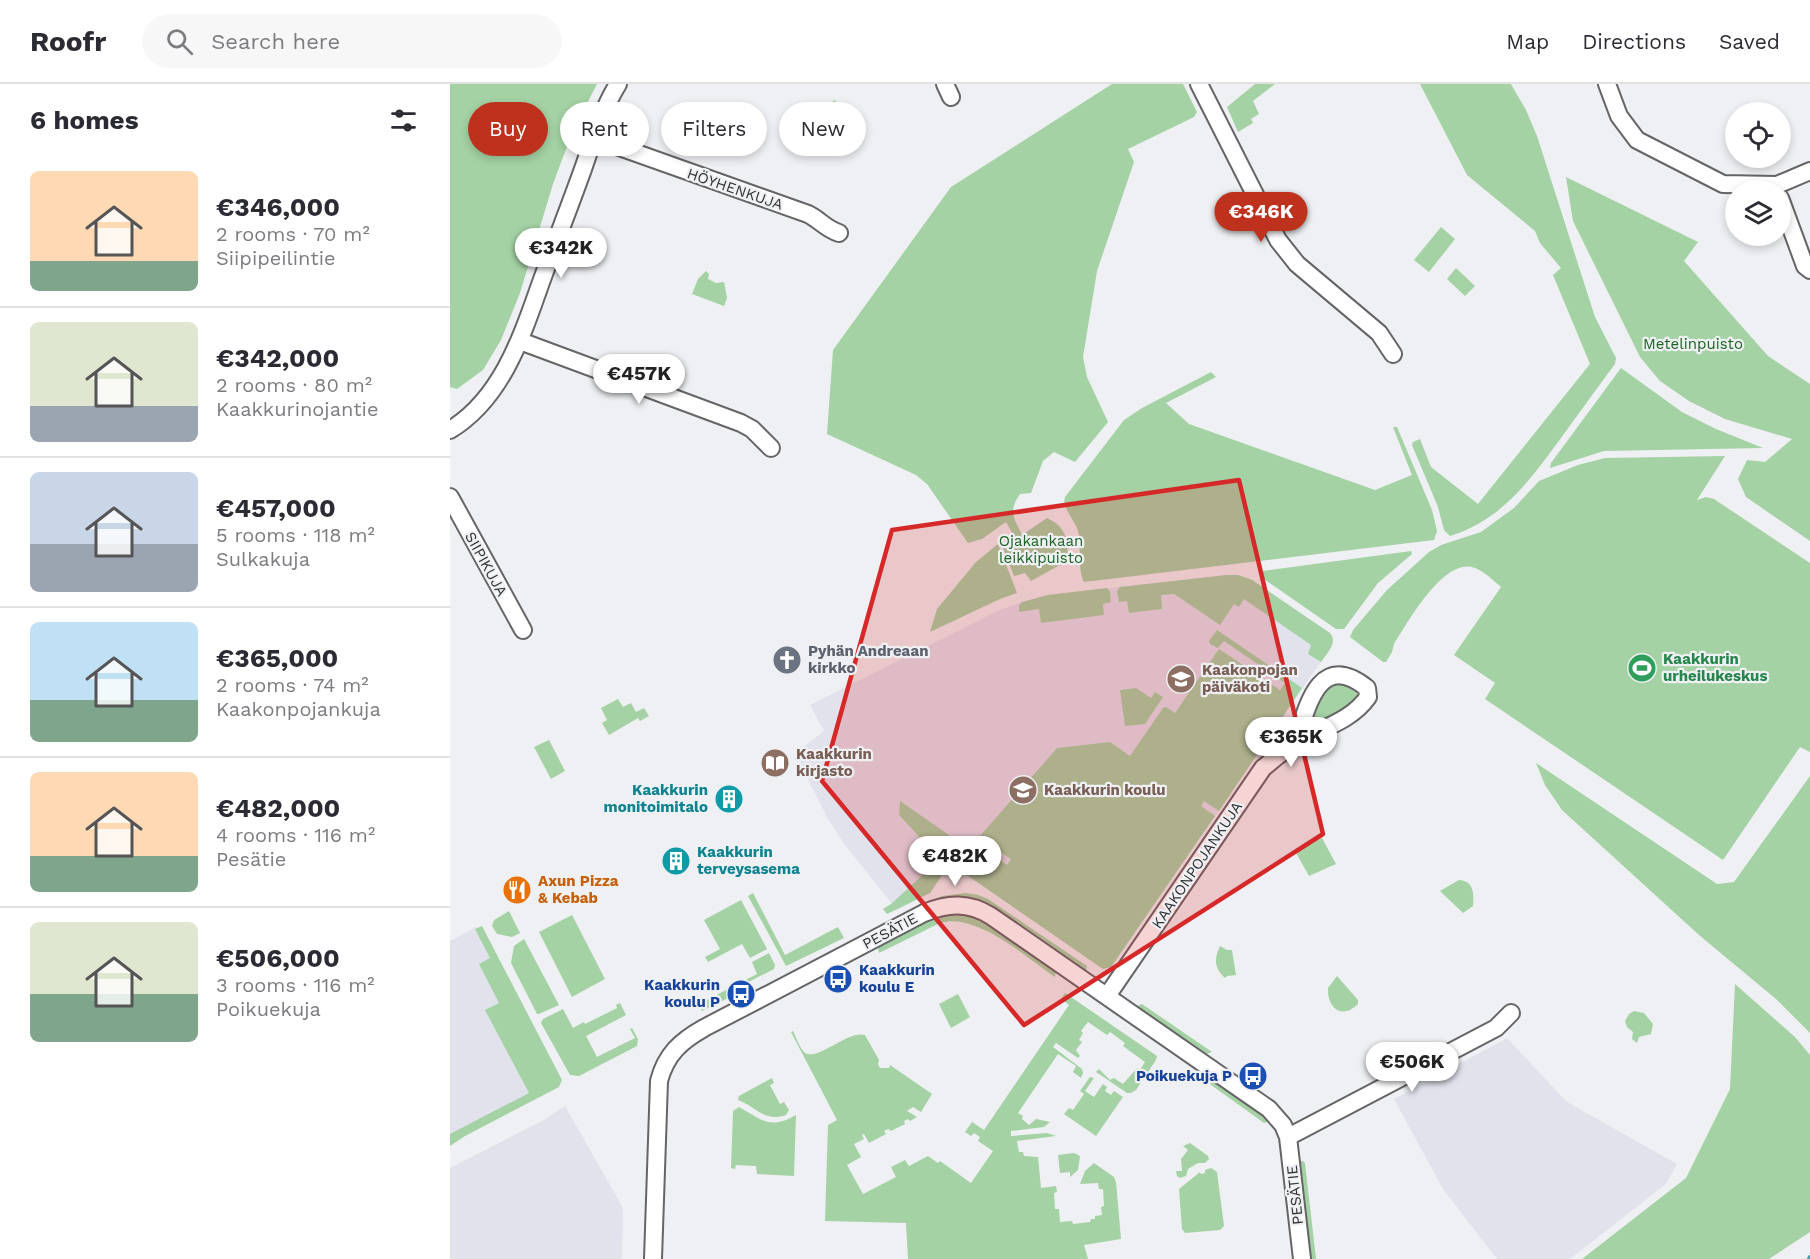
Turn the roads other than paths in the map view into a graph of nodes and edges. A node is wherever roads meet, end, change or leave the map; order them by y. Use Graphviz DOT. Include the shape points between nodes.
graph roads {
  1 [pos="618,84"];
  2 [pos="1199,84"];
  3 [pos="1607,84"];
  4 [pos="609,102"];
  5 [pos="587,156"];
  6 [pos="645,156"];
  7 [pos="1810,171"];
  8 [pos="1791,183"];
  9 [pos="1725,184"];
  10 [pos="1791,226"];
  11 [pos="839,233"];
  12 [pos="1810,270"];
  13 [pos="520,341"];
  14 [pos="1393,354"];
  15 [pos="450,430"];
  16 [pos="771,448"];
  17 [pos="450,497"];
  18 [pos="523,630"];
  19 [pos="1296,742"];
  20 [pos="1107,996"];
  21 [pos="1511,1013"];
  22 [pos="1288,1137"];
  23 [pos="653,1259"];
  24 [pos="1302,1259"];
  1 -- 4 [label="street"];
  2 -- 14 [label="street" via="1288,254 1379,333"];
  3 -- 9 [label="street" via="1619,116 1637,140"];
  5 -- 13 [label="street"];
  6 -- 11 [label="street, HÖYHENKUJA" via="808,214 820,220 827,230"];
  7 -- 8 [label="street"];
  10 -- 12 [label="street" via="1805,266"];
  13 -- 15 [label="street" via="497,386 463,422"];
  13 -- 16 [label="street" via="741,423"];
  17 -- 18 [label="street, SIIPIKUJA"];
  19 -- 19 [label="street, KAAKONPOJANKUJA" via="1361,707 1368,697 1368,688 1341,674 1329,676 1307,703"];
  19 -- 20 [label="street, KAAKONPOJANKUJA" via="1263,768"];
  20 -- 22 [label="street, PESÄTIE" via="1262,1103 1276,1116"];
  20 -- 23 [label="street, PESÄTIE" via="981,910 964,905 944,906 687,1037 667,1059 659,1081"];
  21 -- 22 [label="street" via="1496,1028"];
  22 -- 24 [label="street, PESÄTIE"];
}
